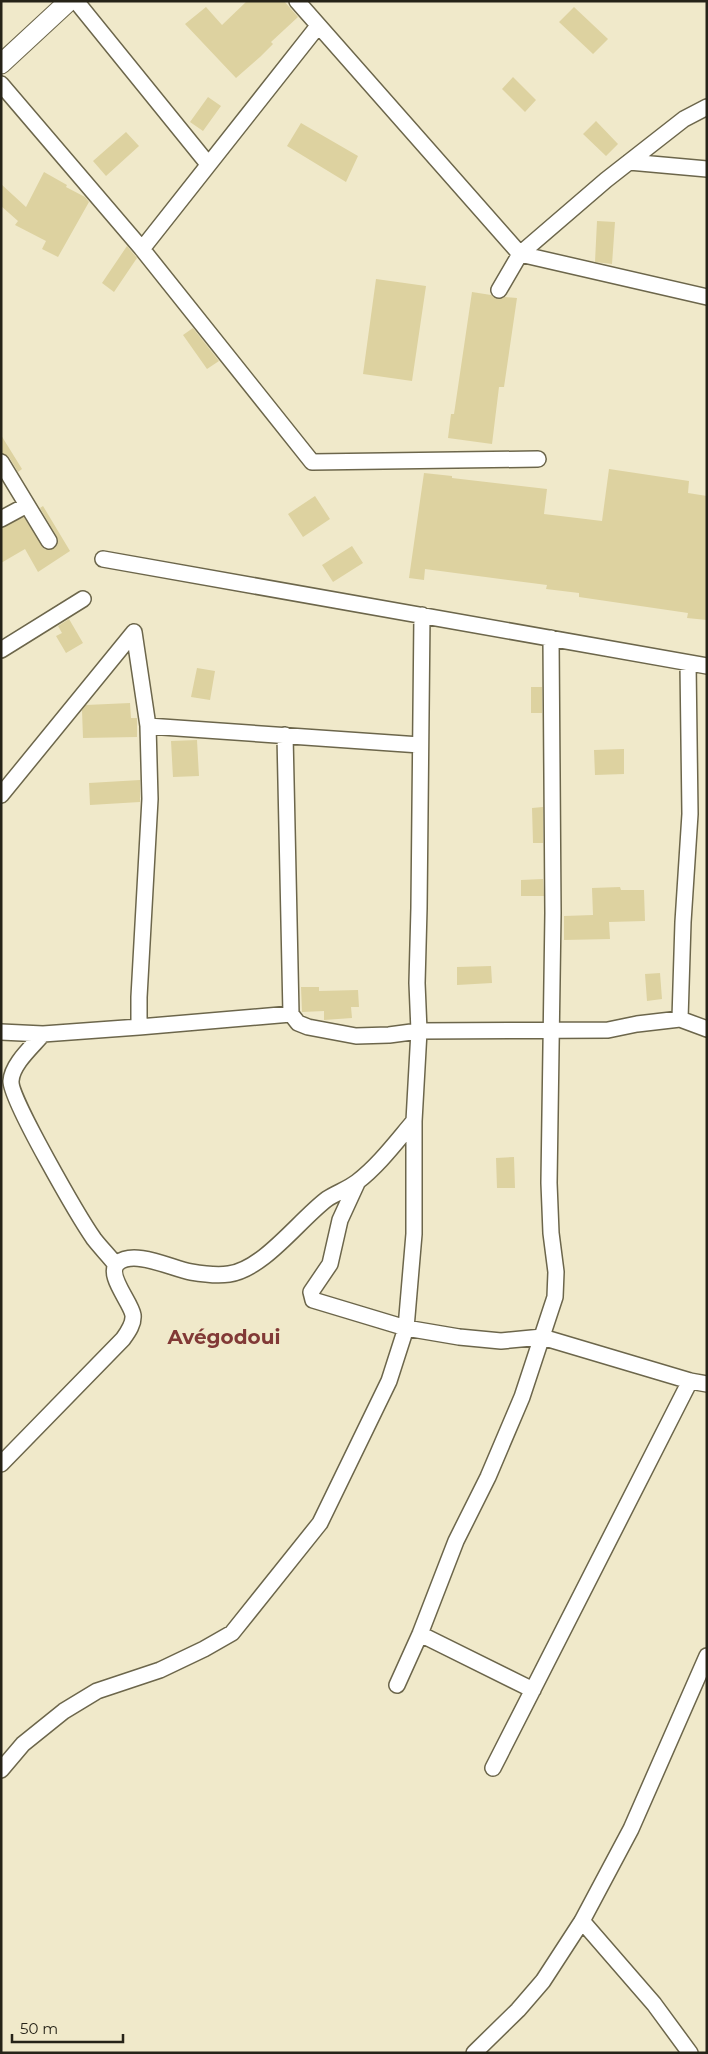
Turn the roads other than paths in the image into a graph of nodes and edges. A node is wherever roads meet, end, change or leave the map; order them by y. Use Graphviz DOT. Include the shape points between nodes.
graph roads {
  1 [pos="69,1"];
  2 [pos="76,1"];
  3 [pos="297,1"];
  4 [pos="318,26"];
  5 [pos="1,64"];
  6 [pos="1,84"];
  7 [pos="707,107"];
  8 [pos="629,162"];
  9 [pos="208,164"];
  10 [pos="707,169"];
  11 [pos="142,249"];
  12 [pos="520,254"];
  13 [pos="499,290"];
  14 [pos="707,297"];
  15 [pos="538,459"];
  16 [pos="1,462"];
  17 [pos="27,505"];
  18 [pos="1,519"];
  19 [pos="49,541"];
  20 [pos="103,559"];
  21 [pos="83,599"];
  22 [pos="422,615"];
  23 [pos="550,638"];
  24 [pos="1,650"];
  25 [pos="688,662"];
  26 [pos="707,666"];
  27 [pos="148,726"];
  28 [pos="286,735"];
  29 [pos="420,745"];
  30 [pos="1,795"];
  31 [pos="291,1014"];
  32 [pos="680,1019"];
  33 [pos="139,1027"];
  34 [pos="550,1030"];
  35 [pos="707,1030"];
  36 [pos="419,1031"];
  37 [pos="1,1032"];
  38 [pos="42,1034"];
  39 [pos="414,1121"];
  40 [pos="356,1183"];
  41 [pos="116,1265"];
  42 [pos="406,1328"];
  43 [pos="542,1338"];
  44 [pos="690,1381"];
  45 [pos="707,1384"];
  46 [pos="1,1464"];
  47 [pos="420,1634"];
  48 [pos="707,1656"];
  49 [pos="397,1685"];
  50 [pos="533,1690"];
  51 [pos="493,1768"];
  52 [pos="1,1770"];
  53 [pos="582,1921"];
  54 [pos="474,2053"];
  55 [pos="690,2053"];
  1 -- 5 [label="main road"];
  2 -- 9 [label="street"];
  3 -- 4 [label="street"];
  4 -- 9 [label="street"];
  4 -- 12 [label="street"];
  6 -- 11 [label="street"];
  7 -- 8 [label="street" via="684,119"];
  8 -- 10 [label="street"];
  8 -- 12 [label="street"];
  9 -- 11 [label="street"];
  11 -- 15 [label="street" via="312,462"];
  12 -- 13 [label="street"];
  12 -- 14 [label="street"];
  16 -- 17 [label="street" via="10,487"];
  17 -- 18 [label="street"];
  17 -- 19 [label="street"];
  20 -- 22 [label="street"];
  21 -- 24 [label="street"];
  22 -- 23 [label="street"];
  22 -- 29 [label="street"];
  23 -- 25 [label="street"];
  23 -- 34 [label="street" via="553,913"];
  25 -- 26 [label="street"];
  25 -- 32 [label="street" via="690,814"];
  27 -- 28 [label="street"];
  27 -- 30 [label="street" via="134,632"];
  27 -- 33 [label="street" via="150,799"];
  28 -- 29 [label="street"];
  28 -- 31 [label="street"];
  29 -- 36 [label="street"];
  31 -- 33 [label="street"];
  31 -- 36 [label="street" via="308,1028 356,1036"];
  32 -- 34 [label="street" via="608,1030"];
  32 -- 35 [label="street"];
  33 -- 38 [label="street"];
  34 -- 36 [label="street"];
  34 -- 43 [label="street" via="548,1183 556,1272 555,1297"];
  36 -- 39 [label="street"];
  37 -- 38 [label="street"];
  38 -- 41 [label="street" via="13,1072 13,1091 27,1122 93,1238"];
  39 -- 40 [label="street"];
  39 -- 42 [label="street" via="414,1234"];
  40 -- 41 [label="street" via="328,1199 269,1253 231,1274 189,1272 158,1262 130,1258"];
  40 -- 42 [label="street" via="340,1220 330,1264 313,1288 311,1297 317,1303"];
  41 -- 46 [label="street" via="117,1283 133,1314 131,1328"];
  42 -- 43 [label="street" via="501,1341"];
  42 -- 52 [label="street" via="388,1381 320,1523 232,1634 160,1670 97,1691 64,1711 23,1744"];
  43 -- 44 [label="street"];
  43 -- 47 [label="street" via="522,1397 456,1541"];
  44 -- 45 [label="street"];
  44 -- 50 [label="street"];
  47 -- 49 [label="street"];
  47 -- 50 [label="street"];
  48 -- 53 [label="street" via="631,1829"];
  50 -- 51 [label="street"];
  53 -- 54 [label="street" via="544,1981"];
  53 -- 55 [label="street" via="654,2004"];
}
